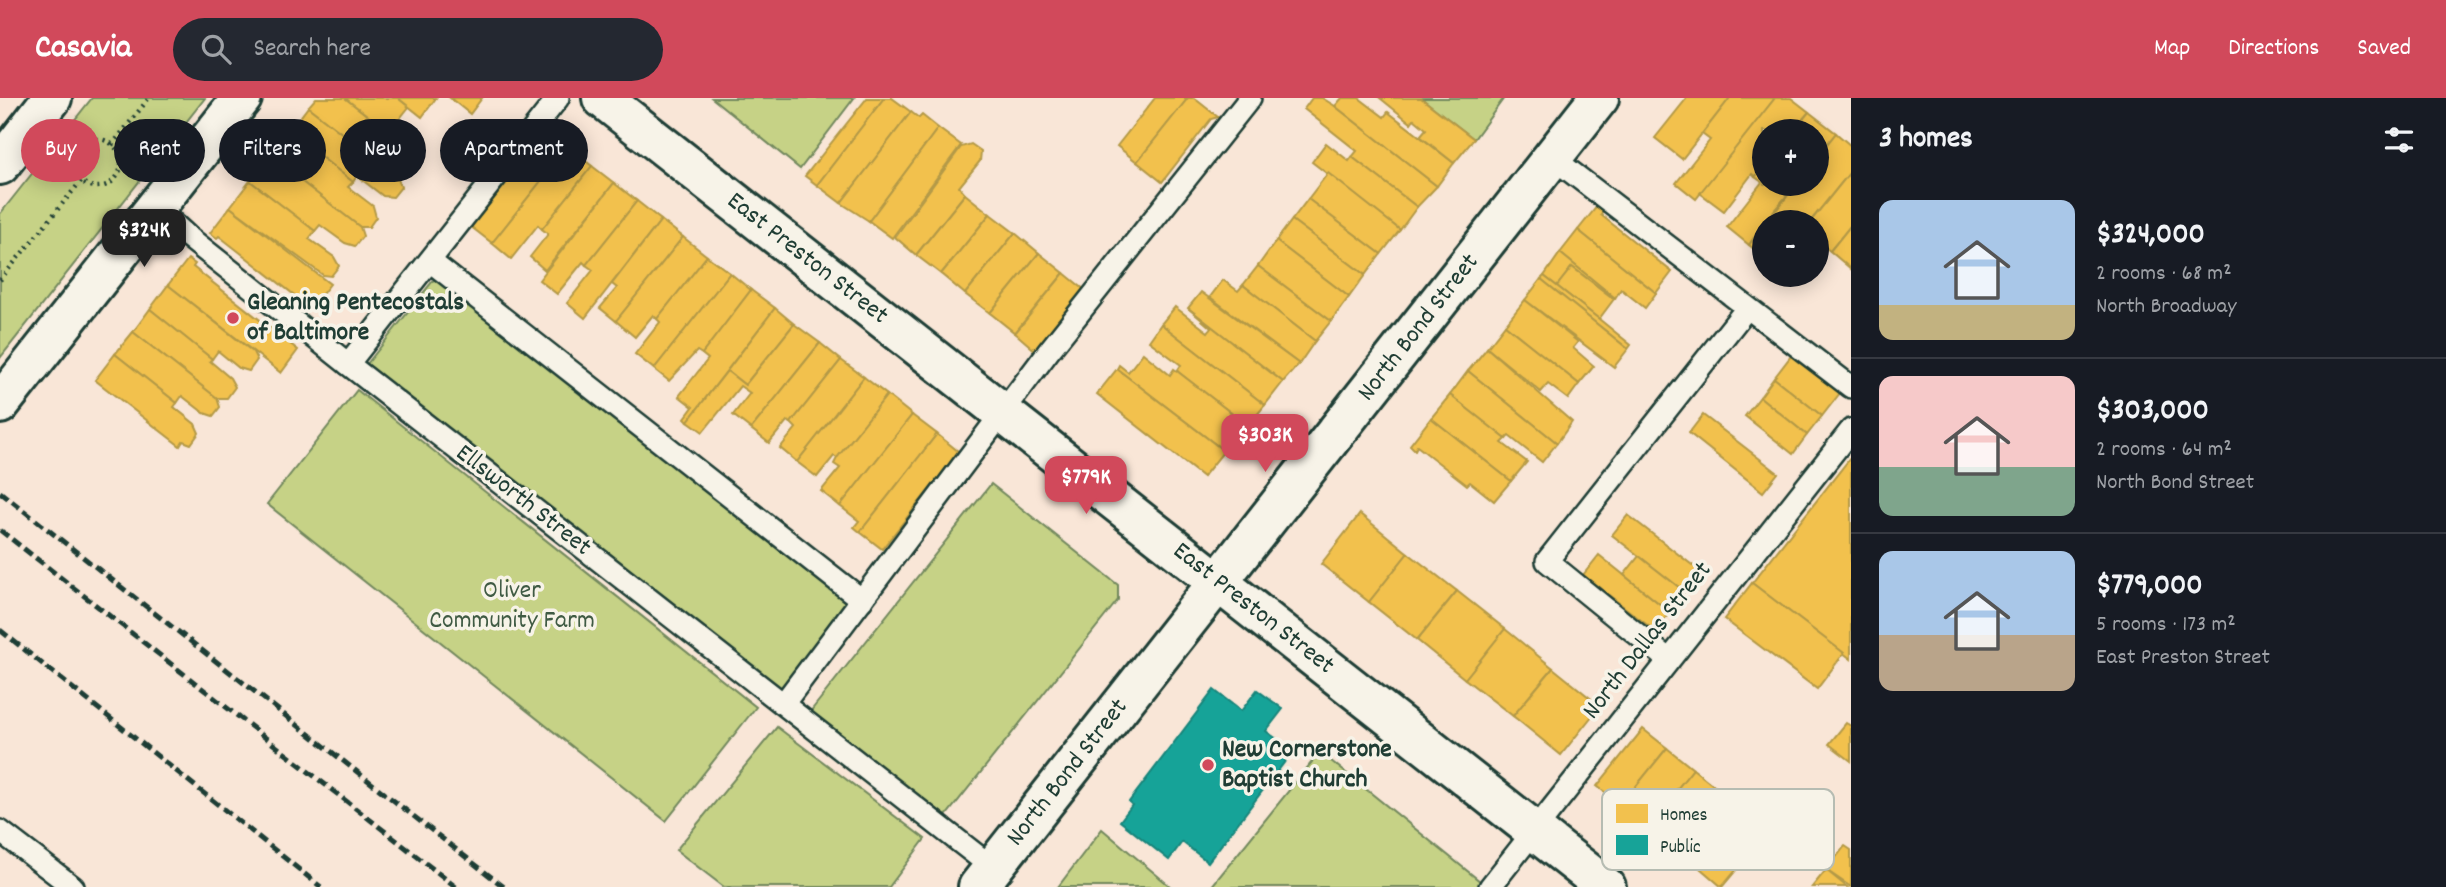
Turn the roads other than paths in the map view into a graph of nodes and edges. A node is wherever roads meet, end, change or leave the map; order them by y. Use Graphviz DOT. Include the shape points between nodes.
graph roads {
  1 [pos="52,98"];
  2 [pos="242,98"];
  3 [pos="558,98"];
  4 [pos="602,98"];
  5 [pos="1599,98"];
  6 [pos="1238,102"];
  7 [pos="1553,158"];
  8 [pos="2,159"];
  9 [pos="155,207"];
  10 [pos="430,261"];
  11 [pos="1747,308"];
  12 [pos="348,364"];
  13 [pos="1851,387"];
  14 [pos="0,404"];
  15 [pos="1003,413"];
  16 [pos="1851,430"];
  17 [pos="1218,582"];
  18 [pos="862,600"];
  19 [pos="1669,660"];
  20 [pos="784,703"];
  21 [pos="0,831"];
  22 [pos="1534,831"];
  23 [pos="986,878"];
  24 [pos="73,887"];
  25 [pos="1490,887"];
  26 [pos="1606,887"];
  1 -- 8 [label="main road"];
  2 -- 9 [label="main road"];
  3 -- 10 [label="lane"];
  4 -- 15 [label="main road, East Preston Street"];
  5 -- 7 [label="main road, North Bond Street"];
  6 -- 15 [label="lane"];
  7 -- 11 [label="lane"];
  7 -- 17 [label="main road, North Bond Street"];
  9 -- 12 [label="lane, Ellsworth Street"];
  9 -- 14 [label="main road"];
  10 -- 12 [label="lane"];
  10 -- 18 [label="lane"];
  11 -- 13 [label="lane"];
  11 -- 19 [label="lane" via="1547,561"];
  12 -- 20 [label="lane, Ellsworth Street"];
  15 -- 17 [label="main road, East Preston Street"];
  15 -- 18 [label="lane"];
  16 -- 19 [label="lane, North Dallas Street"];
  17 -- 22 [label="main road, East Preston Street"];
  17 -- 23 [label="main road, North Bond Street"];
  18 -- 20 [label="lane"];
  19 -- 22 [label="lane, North Dallas Street"];
  20 -- 23 [label="lane, Ellsworth Street"];
  21 -- 24 [label="lane"];
  22 -- 25 [label="lane, North Dallas Street"];
  22 -- 26 [label="main road, East Preston Street"];
}
